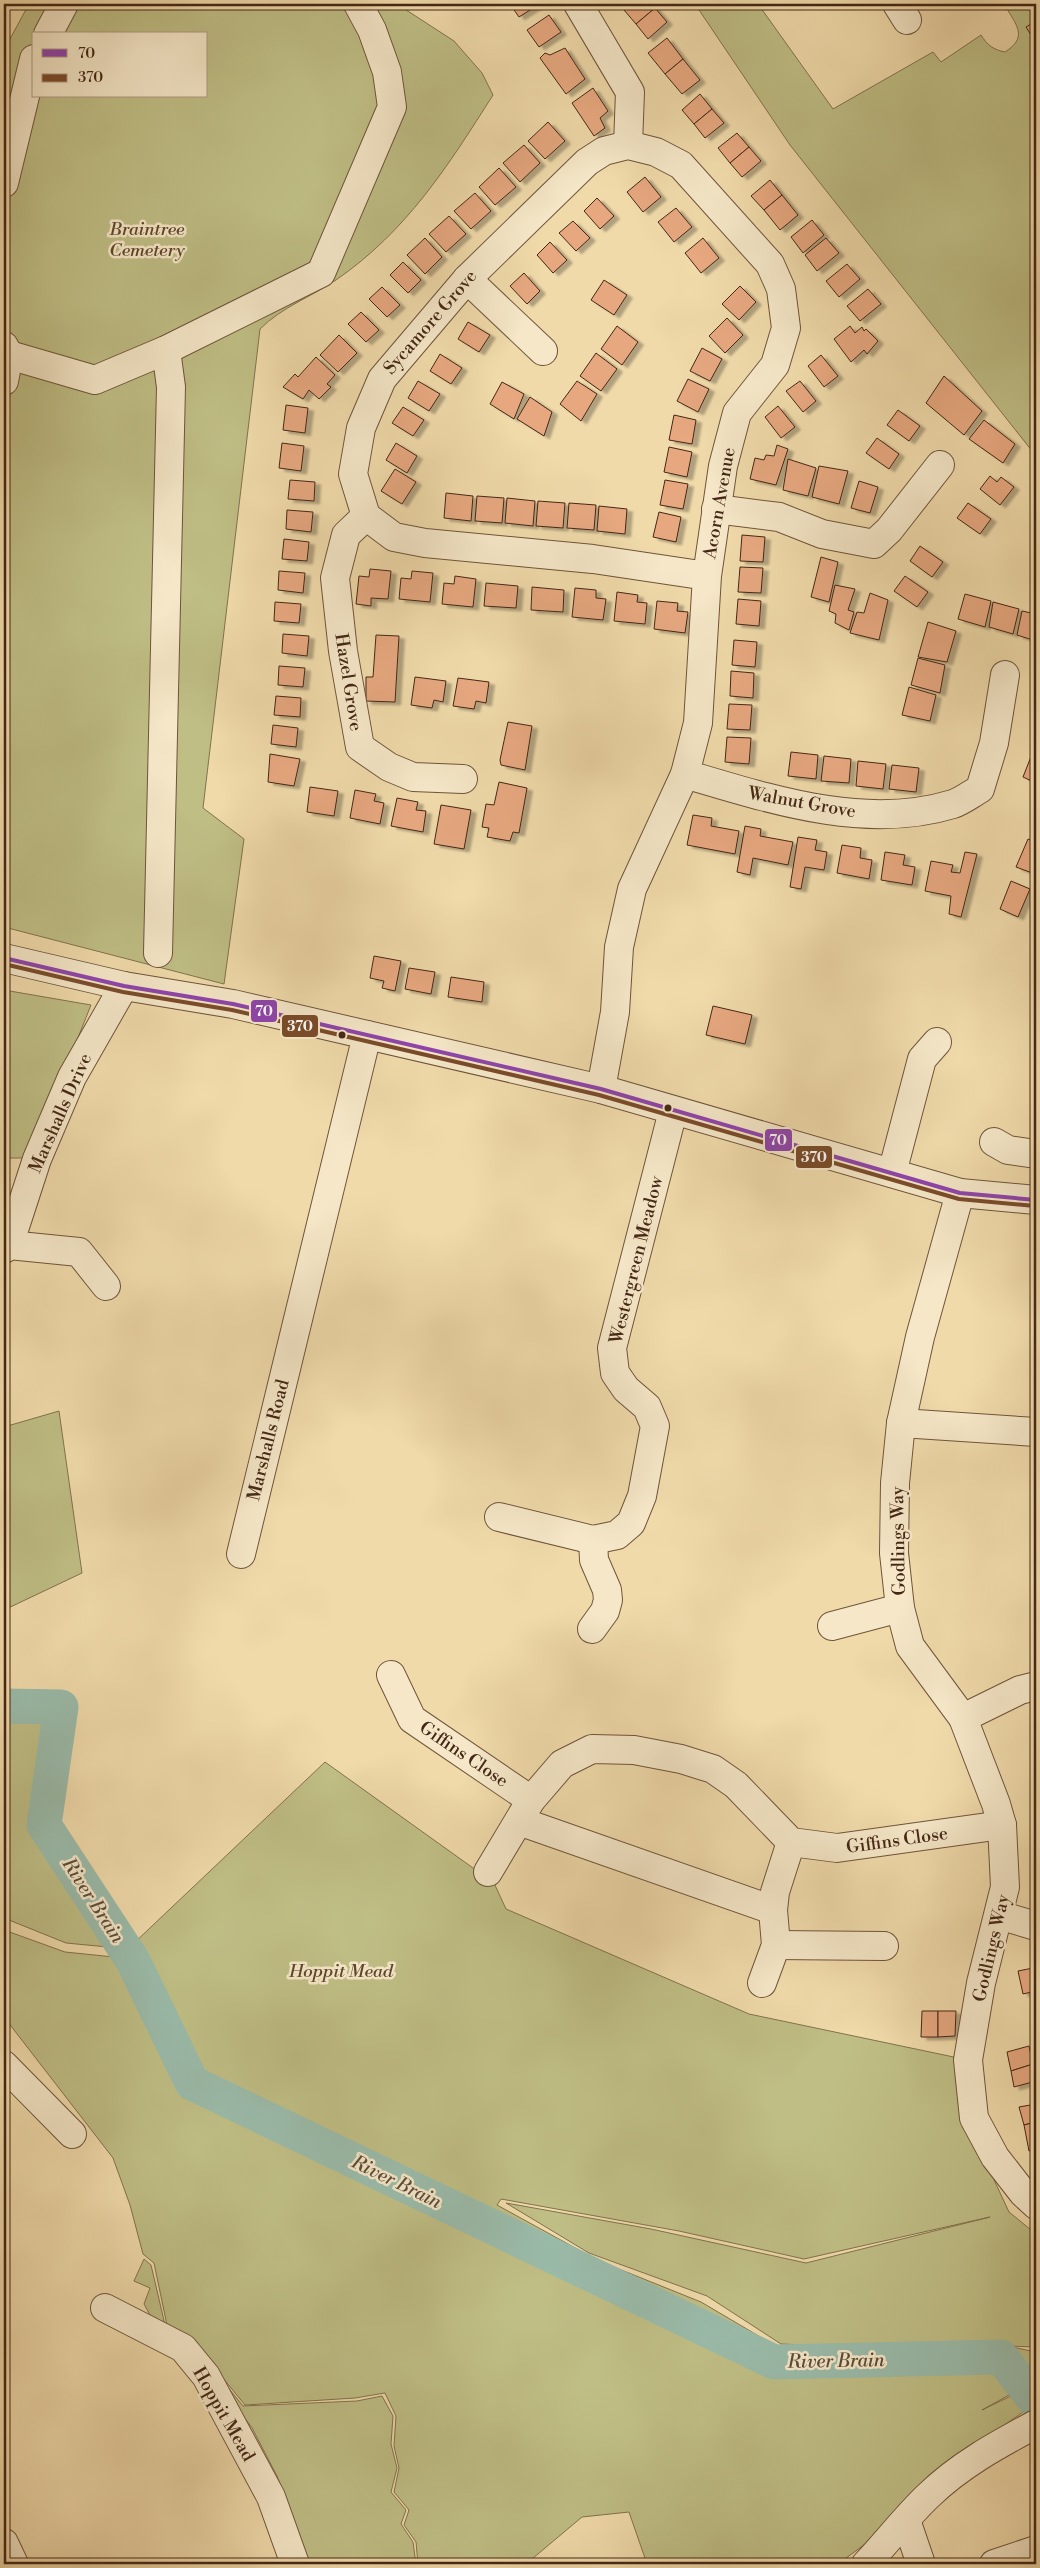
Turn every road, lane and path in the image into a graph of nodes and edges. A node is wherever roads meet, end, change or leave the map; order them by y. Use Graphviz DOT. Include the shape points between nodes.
graph roads {
  1 [pos="64,4"];
  2 [pos="358,4"];
  3 [pos="578,4"];
  4 [pos="49,32"];
  5 [pos="32,67"];
  6 [pos="628,145"];
  7 [pos="4,183"];
  8 [pos="467,279"];
  9 [pos="166,350"];
  10 [pos="544,350"];
  11 [pos="5,361"];
  12 [pos="940,465"];
  13 [pos="716,509"];
  14 [pos="366,516"];
  15 [pos="707,576"];
  16 [pos="1005,675"];
  17 [pos="685,774"];
  18 [pos="463,779"];
  19 [pos="158,953"];
  20 [pos="4,958"];
  21 [pos="124,986"];
  22 [pos="367,1035"];
  23 [pos="937,1042"];
  24 [pos="601,1089"];
  25 [pos="673,1111"];
  26 [pos="994,1142"];
  27 [pos="1036,1154"];
  28 [pos="892,1173"];
  29 [pos="960,1193"];
  30 [pos="1036,1200"];
  31 [pos="6,1247"];
  32 [pos="106,1286"];
  33 [pos="901,1423"];
  34 [pos="1036,1432"];
  35 [pos="499,1517"];
  36 [pos="593,1540"];
  37 [pos="241,1554"];
  38 [pos="900,1608"];
  39 [pos="832,1626"];
  40 [pos="592,1630"];
  41 [pos="391,1674"];
  42 [pos="1036,1686"];
  43 [pos="963,1718"];
  44 [pos="525,1810"];
  45 [pos="1002,1825"];
  46 [pos="791,1842"];
  47 [pos="488,1872"];
  48 [pos="773,1910"];
  49 [pos="999,1915"];
  50 [pos="1036,1926"];
  51 [pos="776,1945"];
  52 [pos="884,1946"];
  53 [pos="762,1983"];
  54 [pos="4,2065"];
  55 [pos="72,2134"];
  56 [pos="1036,2205"];
  57 [pos="122,2310"];
  58 [pos="1036,2424"];
  59 [pos="906,2520"];
  60 [pos="4,2543"];
  61 [pos="1036,2550"];
  62 [pos="14,2564"];
  63 [pos="295,2564"];
  64 [pos="866,2564"];
  65 [pos="921,2564"];
  66 [pos="994,2564"];
  1 -- 4 [label="street"];
  2 -- 9 [label="street" via="372,30 387,72 392,107 322,273"];
  3 -- 6 [label="street" via="630,92"];
  5 -- 7 [label="street"];
  6 -- 8 [label="street, Sycamore Grove" via="604,151 587,162"];
  6 -- 13 [label="street, Acorn Avenue" via="656,152 680,165 770,264 781,289 786,328 778,356 775,365 737,414"];
  8 -- 10 [label="street"];
  8 -- 14 [label="street, Sycamore Grove" via="382,379 361,428 353,474"];
  9 -- 11 [label="street" via="94,380"];
  9 -- 19 [label="street" via="170,397"];
  12 -- 13 [label="street" via="889,530 874,544 822,534 779,517"];
  13 -- 15 [label="street, Acorn Avenue"];
  14 -- 15 [label="street" via="394,537 592,559"];
  14 -- 18 [label="street, Hazel Grove" via="346,536 334,578 360,747 389,767 413,777"];
  15 -- 17 [label="street, Acorn Avenue" via="698,723"];
  16 -- 17 [label="street, Walnut Grove" via="994,743 980,789 955,804 918,811 871,814 817,808 765,798"];
  17 -- 24 [label="street, Acorn Avenue" via="632,889 619,947 615,1012"];
  20 -- 21 [label="street"];
  21 -- 22 [label="street" via="233,1004"];
  21 -- 31 [label="street, Marshalls Drive" via="72,1077 37,1159"];
  22 -- 24 [label="street"];
  22 -- 37 [label="street, Marshalls Road"];
  23 -- 28 [label="street" via="922,1059"];
  24 -- 25 [label="street"];
  25 -- 28 [label="street"];
  25 -- 36 [label="street, Westergreen Meadow" via="612,1348 615,1373 626,1389 647,1407 655,1426 642,1496 630,1523 617,1534"];
  26 -- 27 [label="street" via="1008,1150"];
  28 -- 29 [label="street"];
  29 -- 30 [label="street"];
  29 -- 33 [label="street, Godlings Way" via="920,1337"];
  31 -- 32 [label="street, Marshalls Drive" via="80,1252"];
  33 -- 34 [label="street"];
  33 -- 38 [label="street, Godlings Way" via="894,1554"];
  35 -- 36 [label="street, Westergreen Meadow"];
  36 -- 40 [label="street" via="594,1560 608,1600 605,1611"];
  38 -- 39 [label="street"];
  38 -- 43 [label="street, Godlings Way" via="910,1646"];
  41 -- 44 [label="street, Giffins Close" via="412,1719"];
  42 -- 43 [label="street" via="1020,1690"];
  43 -- 45 [label="street, Godlings Way"];
  44 -- 46 [label="street" via="562,1764 569,1760 592,1749 634,1750 713,1769 736,1785"];
  44 -- 47 [label="street"];
  44 -- 48 [label="street, Giffins Close"];
  45 -- 46 [label="street, Giffins Close" via="837,1848"];
  45 -- 49 [label="street, Godlings Way" via="1006,1887"];
  46 -- 48 [label="street" via="775,1892"];
  48 -- 51 [label="street"];
  49 -- 50 [label="street"];
  49 -- 56 [label="street, Godlings Way" via="981,1983 968,2060 974,2118 994,2157"];
  51 -- 52 [label="street"];
  51 -- 53 [label="street"];
  54 -- 55 [label="street"];
  57 -- 63 [label="street, Hoppit Mead" via="182,2348 206,2376 271,2497"];
  58 -- 59 [label="street" via="954,2473"];
  59 -- 64 [label="street"];
  59 -- 65 [label="street"];
  60 -- 62 [label="street"];
  61 -- 66 [label="street"];
}
